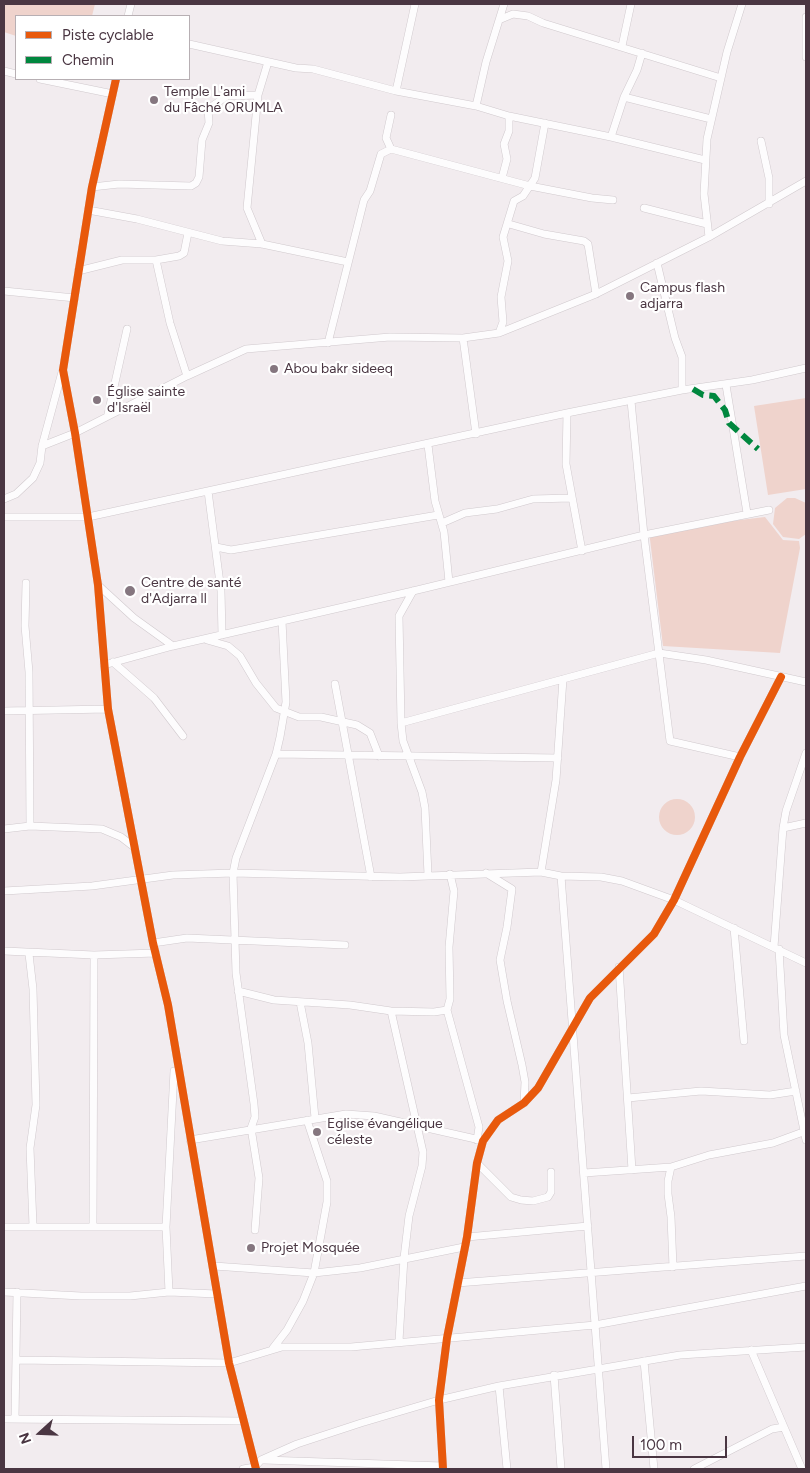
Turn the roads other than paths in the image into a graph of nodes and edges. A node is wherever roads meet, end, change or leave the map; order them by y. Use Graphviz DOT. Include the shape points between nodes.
graph roads {
  1 [pos="414,4"];
  2 [pos="504,4"];
  3 [pos="632,4"];
  4 [pos="742,4"];
  5 [pos="806,17"];
  6 [pos="501,19"];
  7 [pos="190,44"];
  8 [pos="622,46"];
  9 [pos="642,53"];
  10 [pos="806,57"];
  11 [pos="268,62"];
  12 [pos="721,78"];
  13 [pos="45,80"];
  14 [pos="116,80"];
  15 [pos="396,91"];
  16 [pos="113,94"];
  17 [pos="258,95"];
  18 [pos="624,97"];
  19 [pos="476,106"];
  20 [pos="391,115"];
  21 [pos="509,116"];
  22 [pos="711,119"];
  23 [pos="546,123"];
  24 [pos="611,137"];
  25 [pos="761,141"];
  26 [pos="391,149"];
  27 [pos="704,160"];
  28 [pos="502,178"];
  29 [pos="806,181"];
  30 [pos="530,186"];
  31 [pos="92,187"];
  32 [pos="613,200"];
  33 [pos="769,204"];
  34 [pos="644,208"];
  35 [pos="88,210"];
  36 [pos="508,224"];
  37 [pos="707,224"];
  38 [pos="188,233"];
  39 [pos="709,237"];
  40 [pos="262,244"];
  41 [pos="156,260"];
  42 [pos="348,262"];
  43 [pos="657,263"];
  44 [pos="78,271"];
  45 [pos="4,291"];
  46 [pos="596,294"];
  47 [pos="74,298"];
  48 [pos="127,329"];
  49 [pos="499,333"];
  50 [pos="463,338"];
  51 [pos="328,343"];
  52 [pos="806,368"];
  53 [pos="63,370"];
  54 [pos="187,376"];
  55 [pos="726,385"];
  56 [pos="682,390"];
  57 [pos="631,401"];
  58 [pos="568,413"];
  59 [pos="108,414"];
  60 [pos="75,433"];
  61 [pos="476,434"];
  62 [pos="428,445"];
  63 [pos="42,446"];
  64 [pos="208,491"];
  65 [pos="571,498"];
  66 [pos="4,499"];
  67 [pos="769,510"];
  68 [pos="747,514"];
  69 [pos="438,515"];
  70 [pos="4,517"];
  71 [pos="88,517"];
  72 [pos="442,523"];
  73 [pos="644,535"];
  74 [pos="216,547"];
  75 [pos="582,550"];
  76 [pos="448,582"];
  77 [pos="26,583"];
  78 [pos="98,585"];
  79 [pos="413,591"];
  80 [pos="282,621"];
  81 [pos="222,635"];
  82 [pos="205,639"];
  83 [pos="173,646"];
  84 [pos="659,653"];
  85 [pos="113,662"];
  86 [pos="104,665"];
  87 [pos="781,677"];
  88 [pos="563,679"];
  89 [pos="806,682"];
  90 [pos="335,684"];
  91 [pos="108,709"];
  92 [pos="4,711"];
  93 [pos="30,711"];
  94 [pos="284,713"];
  95 [pos="341,722"];
  96 [pos="401,723"];
  97 [pos="183,736"];
  98 [pos="806,753"];
  99 [pos="276,754"];
  100 [pos="407,754"];
  101 [pos="348,756"];
  102 [pos="379,756"];
  103 [pos="740,757"];
  104 [pos="558,758"];
  105 [pos="806,823"];
  106 [pos="30,826"];
  107 [pos="783,828"];
  108 [pos="4,829"];
  109 [pos="134,848"];
  110 [pos="233,872"];
  111 [pos="541,872"];
  112 [pos="486,873"];
  113 [pos="428,874"];
  114 [pos="450,874"];
  115 [pos="561,876"];
  116 [pos="371,877"];
  117 [pos="140,878"];
  118 [pos="4,891"];
  119 [pos="674,900"];
  120 [pos="734,928"];
  121 [pos="235,939"];
  122 [pos="153,943"];
  123 [pos="345,945"];
  124 [pos="776,948"];
  125 [pos="4,951"];
  126 [pos="156,953"];
  127 [pos="29,954"];
  128 [pos="94,955"];
  129 [pos="806,963"];
  130 [pos="619,967"];
  131 [pos="238,992"];
  132 [pos="300,1002"];
  133 [pos="447,1010"];
  134 [pos="391,1011"];
  135 [pos="573,1028"];
  136 [pos="744,1041"];
  137 [pos="175,1058"];
  138 [pos="796,1091"];
  139 [pos="628,1098"];
  140 [pos="524,1103"];
  141 [pos="315,1118"];
  142 [pos="307,1120"];
  143 [pos="419,1127"];
  144 [pos="252,1128"];
  145 [pos="805,1136"];
  146 [pos="190,1140"];
  147 [pos="480,1140"];
  148 [pos="477,1163"];
  149 [pos="671,1167"];
  150 [pos="632,1170"];
  151 [pos="551,1172"];
  152 [pos="584,1173"];
  153 [pos="93,1225"];
  154 [pos="33,1226"];
  155 [pos="588,1226"];
  156 [pos="4,1227"];
  157 [pos="166,1227"];
  158 [pos="255,1230"];
  159 [pos="467,1237"];
  160 [pos="464,1248"];
  161 [pos="806,1256"];
  162 [pos="404,1258"];
  163 [pos="214,1266"];
  164 [pos="673,1267"];
  165 [pos="314,1273"];
  166 [pos="591,1273"];
  167 [pos="457,1283"];
  168 [pos="806,1286"];
  169 [pos="4,1292"];
  170 [pos="17,1292"];
  171 [pos="169,1292"];
  172 [pos="217,1294"];
  173 [pos="595,1324"];
  174 [pos="447,1338"];
  175 [pos="399,1341"];
  176 [pos="273,1348"];
  177 [pos="806,1348"];
  178 [pos="751,1350"];
  179 [pos="17,1360"];
  180 [pos="644,1361"];
  181 [pos="229,1363"];
  182 [pos="599,1370"];
  183 [pos="554,1375"];
  184 [pos="499,1386"];
  185 [pos="439,1400"];
  186 [pos="4,1419"];
  187 [pos="15,1419"];
  188 [pos="243,1421"];
  189 [pos="784,1427"];
  190 [pos="261,1460"];
  191 [pos="256,1468"];
  192 [pos="443,1468"];
  193 [pos="243,1469"];
  194 [pos="507,1469"];
  195 [pos="560,1469"];
  196 [pos="606,1469"];
  197 [pos="654,1469"];
  198 [pos="694,1469"];
  199 [pos="802,1469"];
  1 -- 15 [label="street"];
  2 -- 6 [label="street"];
  3 -- 8 [label="street"];
  4 -- 12 [label="street"];
  5 -- 10 [label="street"];
  6 -- 8 [label="street" via="513,14 528,16"];
  6 -- 19 [label="street" via="486,62"];
  7 -- 11 [label="street"];
  8 -- 9 [label="street"];
  9 -- 12 [label="street"];
  9 -- 18 [label="street" via="638,70"];
  11 -- 15 [label="street" via="312,69"];
  11 -- 17 [label="street"];
  12 -- 22 [label="street"];
  13 -- 16 [label="street"];
  14 -- 16 [label="street"];
  15 -- 19 [label="street"];
  16 -- 31 [label="street"];
  17 -- 31 [label="street" via="227,96 208,110 209,123 202,140 196,183 191,186 119,184"];
  17 -- 40 [label="street" via="247,208"];
  18 -- 22 [label="street"];
  18 -- 24 [label="street"];
  19 -- 21 [label="street"];
  20 -- 26 [label="street" via="386,138"];
  21 -- 23 [label="street"];
  21 -- 28 [label="street" via="509,131 504,144 507,160"];
  22 -- 27 [label="street"];
  23 -- 24 [label="street"];
  23 -- 30 [label="street" via="535,178"];
  24 -- 27 [label="street"];
  25 -- 33 [label="street" via="769,178"];
  26 -- 28 [label="street"];
  26 -- 42 [label="street" via="381,154 364,200"];
  27 -- 37 [label="street"];
  28 -- 30 [label="street"];
  29 -- 33 [label="street"];
  30 -- 32 [label="street"];
  30 -- 36 [label="street" via="523,196 514,201"];
  31 -- 35 [label="street"];
  33 -- 39 [label="street"];
  34 -- 37 [label="street"];
  35 -- 38 [label="street"];
  35 -- 44 [label="street"];
  36 -- 46 [label="street" via="588,244"];
  36 -- 49 [label="street" via="503,237 508,261 501,297 503,322"];
  37 -- 39 [label="street"];
  38 -- 40 [label="street" via="222,241"];
  38 -- 41 [label="street" via="184,253"];
  39 -- 43 [label="street"];
  40 -- 42 [label="street"];
  41 -- 44 [label="street" via="122,260"];
  41 -- 54 [label="street" via="170,323"];
  42 -- 51 [label="street"];
  43 -- 46 [label="street"];
  43 -- 56 [label="street" via="682,357"];
  44 -- 47 [label="street"];
  45 -- 47 [label="street"];
  46 -- 49 [label="street"];
  47 -- 53 [label="street"];
  48 -- 59 [label="street"];
  49 -- 50 [label="street"];
  50 -- 51 [label="street" via="390,337"];
  50 -- 61 [label="street"];
  51 -- 54 [label="street" via="246,349"];
  52 -- 55 [label="street"];
  53 -- 60 [label="street"];
  53 -- 63 [label="street"];
  54 -- 59 [label="street"];
  55 -- 56 [label="street"];
  55 -- 68 [label="street"];
  56 -- 57 [label="street"];
  57 -- 58 [label="street"];
  57 -- 73 [label="street"];
  58 -- 61 [label="street"];
  58 -- 65 [label="street" via="565,444"];
  59 -- 60 [label="street"];
  60 -- 63 [label="street"];
  60 -- 71 [label="street"];
  61 -- 62 [label="street"];
  62 -- 64 [label="street"];
  62 -- 69 [label="street"];
  63 -- 66 [label="street" via="40,463 33,478 16,494"];
  64 -- 71 [label="street"];
  64 -- 74 [label="street"];
  65 -- 72 [label="street" via="533,499 497,509 465,513"];
  65 -- 75 [label="street"];
  67 -- 68 [label="street"];
  68 -- 73 [label="street"];
  69 -- 72 [label="street"];
  69 -- 74 [label="street" via="231,550"];
  70 -- 71 [label="street"];
  71 -- 78 [label="street"];
  72 -- 76 [label="street"];
  73 -- 75 [label="street"];
  73 -- 84 [label="street"];
  74 -- 81 [label="street"];
  75 -- 76 [label="street"];
  76 -- 79 [label="street"];
  77 -- 93 [label="street"];
  78 -- 83 [label="street" via="134,618"];
  78 -- 86 [label="street"];
  79 -- 80 [label="street"];
  79 -- 96 [label="street" via="399,616"];
  80 -- 81 [label="street"];
  80 -- 94 [label="street"];
  81 -- 82 [label="street"];
  82 -- 83 [label="street"];
  82 -- 94 [label="street" via="228,646 240,656 269,701"];
  83 -- 85 [label="street"];
  84 -- 87 [label="street"];
  84 -- 88 [label="street"];
  84 -- 103 [label="street" via="670,741"];
  85 -- 86 [label="street"];
  85 -- 97 [label="street" via="154,698"];
  86 -- 91 [label="street"];
  87 -- 89 [label="street"];
  87 -- 103 [label="street"];
  88 -- 96 [label="street"];
  88 -- 104 [label="street"];
  90 -- 95 [label="street"];
  91 -- 93 [label="street"];
  91 -- 109 [label="street"];
  92 -- 93 [label="street"];
  93 -- 106 [label="street"];
  94 -- 95 [label="street"];
  94 -- 99 [label="street"];
  95 -- 101 [label="street"];
  95 -- 102 [label="street" via="357,725 370,733"];
  96 -- 100 [label="street"];
  98 -- 107 [label="street"];
  99 -- 101 [label="street"];
  99 -- 110 [label="street"];
  100 -- 102 [label="street"];
  100 -- 104 [label="street"];
  100 -- 113 [label="street" via="425,808"];
  101 -- 102 [label="street"];
  101 -- 116 [label="street"];
  103 -- 119 [label="street"];
  104 -- 111 [label="street"];
  105 -- 107 [label="street"];
  106 -- 108 [label="street"];
  106 -- 109 [label="street" via="102,829"];
  107 -- 124 [label="street"];
  109 -- 117 [label="street"];
  110 -- 116 [label="street"];
  110 -- 117 [label="street"];
  110 -- 121 [label="street"];
  111 -- 112 [label="street"];
  111 -- 115 [label="street"];
  112 -- 114 [label="street"];
  112 -- 140 [label="street" via="512,889 500,960 525,1082"];
  113 -- 114 [label="street"];
  113 -- 116 [label="street"];
  114 -- 133 [label="street" via="454,891"];
  115 -- 119 [label="street" via="622,881"];
  115 -- 135 [label="street"];
  117 -- 118 [label="street" via="92,886"];
  117 -- 122 [label="street"];
  119 -- 120 [label="street"];
  119 -- 130 [label="street" via="654,934"];
  120 -- 124 [label="street"];
  120 -- 136 [label="street"];
  121 -- 122 [label="street" via="187,938"];
  121 -- 123 [label="street"];
  121 -- 131 [label="street"];
  122 -- 126 [label="street"];
  124 -- 129 [label="street"];
  124 -- 138 [label="street" via="784,1035"];
  125 -- 127 [label="street"];
  126 -- 128 [label="street"];
  126 -- 137 [label="street" via="168,1005"];
  127 -- 128 [label="street"];
  127 -- 154 [label="street" via="36,1105 30,1148"];
  128 -- 153 [label="street"];
  130 -- 135 [label="street" via="590,998"];
  130 -- 139 [label="street"];
  131 -- 132 [label="street"];
  131 -- 144 [label="street" via="254,1104"];
  132 -- 134 [label="street"];
  132 -- 141 [label="street" via="308,1043"];
  133 -- 134 [label="street"];
  133 -- 147 [label="street"];
  134 -- 143 [label="street"];
  135 -- 140 [label="street" via="538,1088"];
  135 -- 152 [label="street"];
  137 -- 146 [label="street"];
  137 -- 157 [label="street"];
  138 -- 139 [label="street" via="770,1096 701,1091"];
  138 -- 145 [label="street"];
  139 -- 150 [label="street"];
  140 -- 147 [label="street" via="498,1120"];
  141 -- 142 [label="street"];
  141 -- 143 [label="street" via="355,1114"];
  142 -- 144 [label="street"];
  142 -- 165 [label="street" via="327,1182 327,1202"];
  143 -- 147 [label="street"];
  143 -- 162 [label="street" via="422,1166 409,1216"];
  144 -- 146 [label="street"];
  144 -- 158 [label="street" via="259,1178"];
  145 -- 149 [label="street" via="709,1155"];
  146 -- 163 [label="street"];
  147 -- 148 [label="street"];
  148 -- 151 [label="street" via="511,1196 521,1200 548,1197"];
  148 -- 159 [label="street"];
  149 -- 150 [label="street"];
  149 -- 164 [label="street" via="668,1194"];
  150 -- 152 [label="street"];
  152 -- 155 [label="street"];
  153 -- 154 [label="street"];
  153 -- 157 [label="street"];
  154 -- 156 [label="street"];
  155 -- 159 [label="street"];
  155 -- 166 [label="street"];
  157 -- 171 [label="street"];
  159 -- 160 [label="street"];
  160 -- 162 [label="street"];
  160 -- 167 [label="street"];
  161 -- 164 [label="street"];
  162 -- 165 [label="street" via="360,1268"];
  162 -- 175 [label="street"];
  163 -- 165 [label="street"];
  163 -- 172 [label="street"];
  164 -- 166 [label="street"];
  165 -- 176 [label="street" via="303,1301"];
  166 -- 167 [label="street"];
  166 -- 173 [label="street"];
  167 -- 174 [label="street"];
  168 -- 173 [label="street"];
  169 -- 170 [label="street"];
  170 -- 171 [label="street" via="130,1296"];
  170 -- 179 [label="street"];
  171 -- 172 [label="street"];
  172 -- 181 [label="street"];
  173 -- 174 [label="street"];
  173 -- 182 [label="street"];
  174 -- 175 [label="street"];
  174 -- 185 [label="street"];
  175 -- 176 [label="street" via="351,1347"];
  176 -- 181 [label="street"];
  177 -- 178 [label="street"];
  178 -- 180 [label="street" via="715,1351"];
  178 -- 189 [label="street"];
  179 -- 181 [label="street"];
  179 -- 187 [label="street"];
  180 -- 182 [label="street"];
  180 -- 197 [label="street"];
  181 -- 188 [label="street"];
  182 -- 183 [label="street"];
  182 -- 196 [label="street"];
  183 -- 184 [label="street"];
  183 -- 195 [label="street"];
  184 -- 185 [label="street"];
  184 -- 194 [label="street"];
  185 -- 190 [label="street" via="306,1441"];
  185 -- 192 [label="street"];
  186 -- 187 [label="street"];
  187 -- 188 [label="street"];
  188 -- 191 [label="street"];
  189 -- 198 [label="street" via="772,1429"];
  189 -- 199 [label="street"];
  190 -- 191 [label="street"];
  190 -- 192 [label="street"];
  191 -- 193 [label="street"];
}
